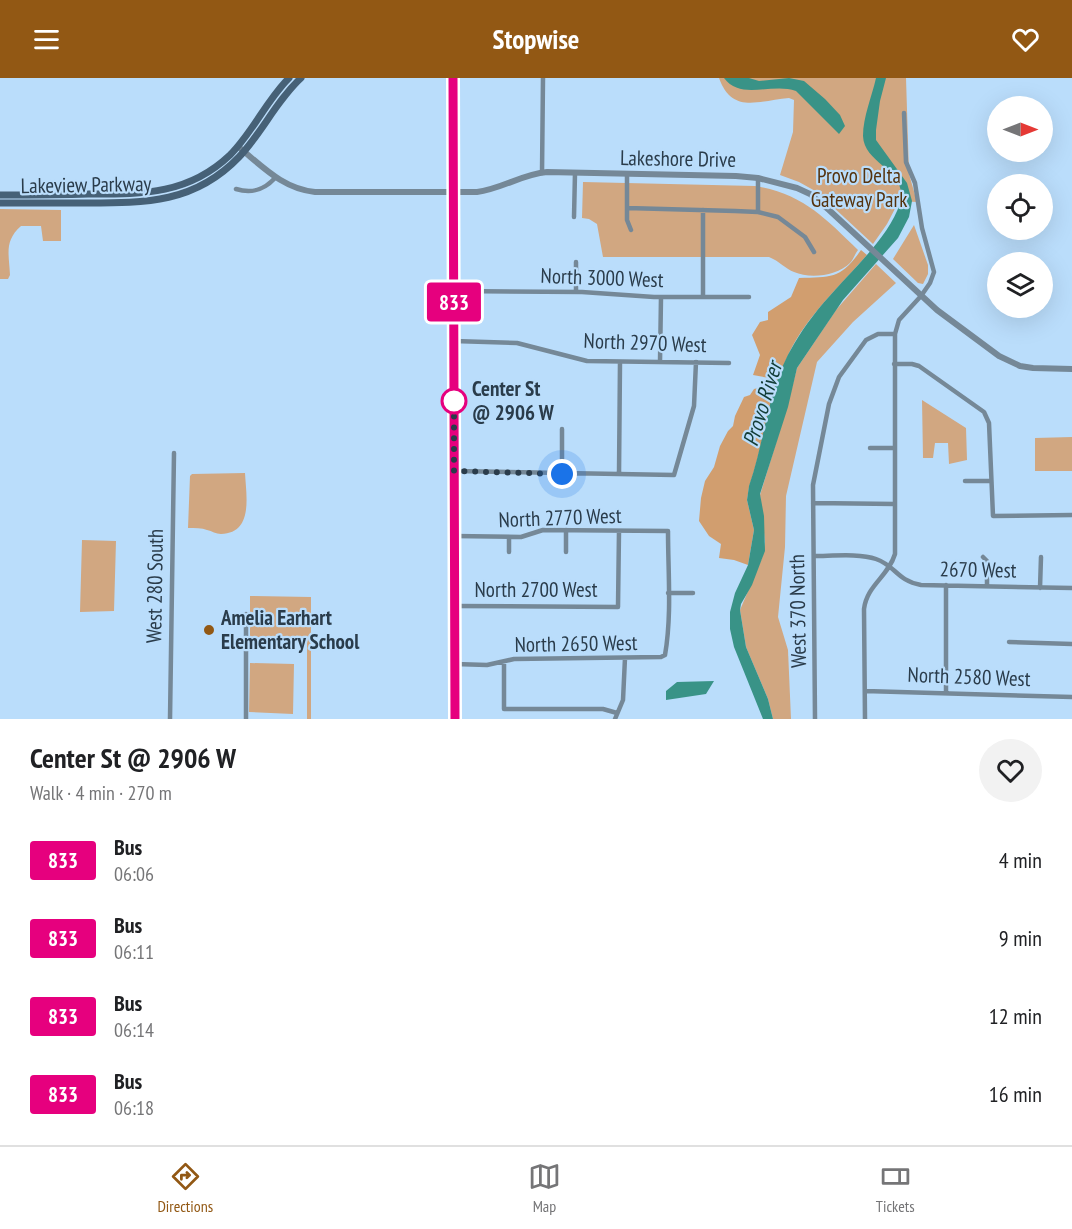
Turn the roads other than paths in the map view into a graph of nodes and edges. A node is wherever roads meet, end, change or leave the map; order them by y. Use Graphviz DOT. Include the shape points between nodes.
graph roads {
  1 [pos="289,78"];
  2 [pos="301,78"];
  3 [pos="453,78"];
  4 [pos="543,78"];
  5 [pos="904,113"];
  6 [pos="241,149"];
  7 [pos="542,173"];
  8 [pos="575,173"];
  9 [pos="627,174"];
  10 [pos="275,178"];
  11 [pos="758,178"];
  12 [pos="236,189"];
  13 [pos="453,193"];
  14 [pos="0,195"];
  15 [pos="0,203"];
  16 [pos="627,208"];
  17 [pos="704,210"];
  18 [pos="758,212"];
  19 [pos="574,217"];
  20 [pos="631,230"];
  21 [pos="814,252"];
  22 [pos="576,262"];
  23 [pos="454,291"];
  24 [pos="576,292"];
  25 [pos="703,296"];
  26 [pos="921,296"];
  27 [pos="661,297"];
  28 [pos="749,297"];
  29 [pos="896,334"];
  30 [pos="454,341"];
  31 [pos="620,362"];
  32 [pos="660,362"];
  33 [pos="696,362"];
  34 [pos="729,363"];
  35 [pos="894,364"];
  36 [pos="1072,369"];
  37 [pos="562,429"];
  38 [pos="870,448"];
  39 [pos="895,448"];
  40 [pos="174,453"];
  41 [pos="454,471"];
  42 [pos="562,474"];
  43 [pos="619,474"];
  44 [pos="965,481"];
  45 [pos="991,481"];
  46 [pos="813,503"];
  47 [pos="895,504"];
  48 [pos="1072,515"];
  49 [pos="566,530"];
  50 [pos="619,531"];
  51 [pos="454,536"];
  52 [pos="509,537"];
  53 [pos="509,552"];
  54 [pos="566,552"];
  55 [pos="814,556"];
  56 [pos="983,557"];
  57 [pos="1041,557"];
  58 [pos="889,567"];
  59 [pos="946,585"];
  60 [pos="987,586"];
  61 [pos="1040,588"];
  62 [pos="1072,588"];
  63 [pos="668,593"];
  64 [pos="693,593"];
  65 [pos="454,606"];
  66 [pos="246,614"];
  67 [pos="1009,642"];
  68 [pos="1072,644"];
  69 [pos="625,658"];
  70 [pos="504,662"];
  71 [pos="455,664"];
  72 [pos="865,691"];
  73 [pos="946,693"];
  74 [pos="1072,697"];
  75 [pos="616,716"];
  76 [pos="170,719"];
  77 [pos="246,719"];
  78 [pos="456,719"];
  79 [pos="815,719"];
  80 [pos="865,719"];
  1 -- 6 [label="main road, Lakeview Parkway"];
  2 -- 6 [label="main road, Lakeview Parkway"];
  3 -- 13 [label="main road"];
  4 -- 7 [label="street"];
  5 -- 26 [label="street" via="906,162 915,183 922,232 934,272"];
  6 -- 10 [label="street, Lakeshore Drive"];
  6 -- 14 [label="main road, Lakeview Parkway" via="203,175 159,192"];
  6 -- 15 [label="main road, Lakeview Parkway" via="227,168 207,182 161,200"];
  7 -- 8 [label="street, Lakeshore Drive"];
  7 -- 13 [label="street, Lakeshore Drive" via="489,190"];
  8 -- 9 [label="street, Lakeshore Drive"];
  8 -- 19 [label="street"];
  9 -- 11 [label="street, Lakeshore Drive"];
  9 -- 16 [label="street"];
  10 -- 12 [label="street" via="260,190"];
  10 -- 13 [label="street, Lakeshore Drive" via="315,192"];
  11 -- 18 [label="street"];
  11 -- 26 [label="street, Lakeshore Drive" via="810,194"];
  13 -- 23 [label="main road"];
  16 -- 17 [label="street"];
  16 -- 20 [label="street"];
  17 -- 18 [label="street"];
  17 -- 25 [label="street"];
  18 -- 21 [label="street" via="778,217 806,237"];
  22 -- 24 [label="street"];
  23 -- 24 [label="street, North 3000 West"];
  23 -- 30 [label="main road"];
  24 -- 27 [label="street, North 3000 West"];
  25 -- 27 [label="street, North 3000 West"];
  25 -- 28 [label="street, North 3000 West"];
  26 -- 29 [label="street" via="899,320"];
  26 -- 36 [label="street, Lakeshore Drive" via="1007,361 1033,368"];
  27 -- 32 [label="street"];
  29 -- 35 [label="street"];
  29 -- 46 [label="street, West 370 North" via="878,334 866,340 839,377 813,485"];
  30 -- 31 [label="street, North 2970 West" via="507,341 587,361"];
  30 -- 41 [label="main road"];
  31 -- 32 [label="street, North 2970 West"];
  31 -- 43 [label="street"];
  32 -- 33 [label="street, North 2970 West"];
  33 -- 34 [label="street, North 2970 West"];
  33 -- 43 [label="street" via="694,406 674,475"];
  35 -- 39 [label="street"];
  35 -- 45 [label="street" via="919,366 984,412 989,423"];
  37 -- 42 [label="street"];
  38 -- 39 [label="street"];
  39 -- 47 [label="street"];
  40 -- 76 [label="street, West 280 South"];
  41 -- 42 [label="street"];
  41 -- 51 [label="main road"];
  42 -- 43 [label="street"];
  44 -- 45 [label="street"];
  45 -- 48 [label="street" via="993,516"];
  46 -- 47 [label="street"];
  46 -- 55 [label="street, West 370 North"];
  47 -- 58 [label="street" via="895,554"];
  49 -- 50 [label="street, North 2770 West"];
  49 -- 52 [label="street, North 2770 West"];
  49 -- 54 [label="street"];
  50 -- 63 [label="street, North 2770 West" via="668,531"];
  50 -- 65 [label="street, North 2700 West" via="618,607"];
  51 -- 52 [label="street, North 2770 West"];
  51 -- 65 [label="main road"];
  52 -- 53 [label="street"];
  55 -- 58 [label="street, 2670 West" via="867,557"];
  55 -- 79 [label="street, West 370 North"];
  56 -- 60 [label="street" via="987,561"];
  57 -- 61 [label="street"];
  58 -- 59 [label="street, 2670 West" via="904,581"];
  58 -- 72 [label="street" via="866,596"];
  59 -- 60 [label="street, 2670 West"];
  59 -- 73 [label="street"];
  60 -- 61 [label="street, 2670 West"];
  61 -- 62 [label="street, 2670 West"];
  63 -- 64 [label="street"];
  63 -- 69 [label="street, North 2650 West" via="664,656"];
  65 -- 71 [label="main road"];
  66 -- 77 [label="street"];
  67 -- 68 [label="street"];
  69 -- 70 [label="street, North 2650 West"];
  69 -- 75 [label="street" via="623,700"];
  70 -- 71 [label="street, North 2650 West"];
  70 -- 75 [label="street" via="504,709 603,710"];
  71 -- 78 [label="main road"];
  72 -- 73 [label="street, North 2580 West"];
  72 -- 80 [label="street"];
  73 -- 74 [label="street, North 2580 West"];
}
